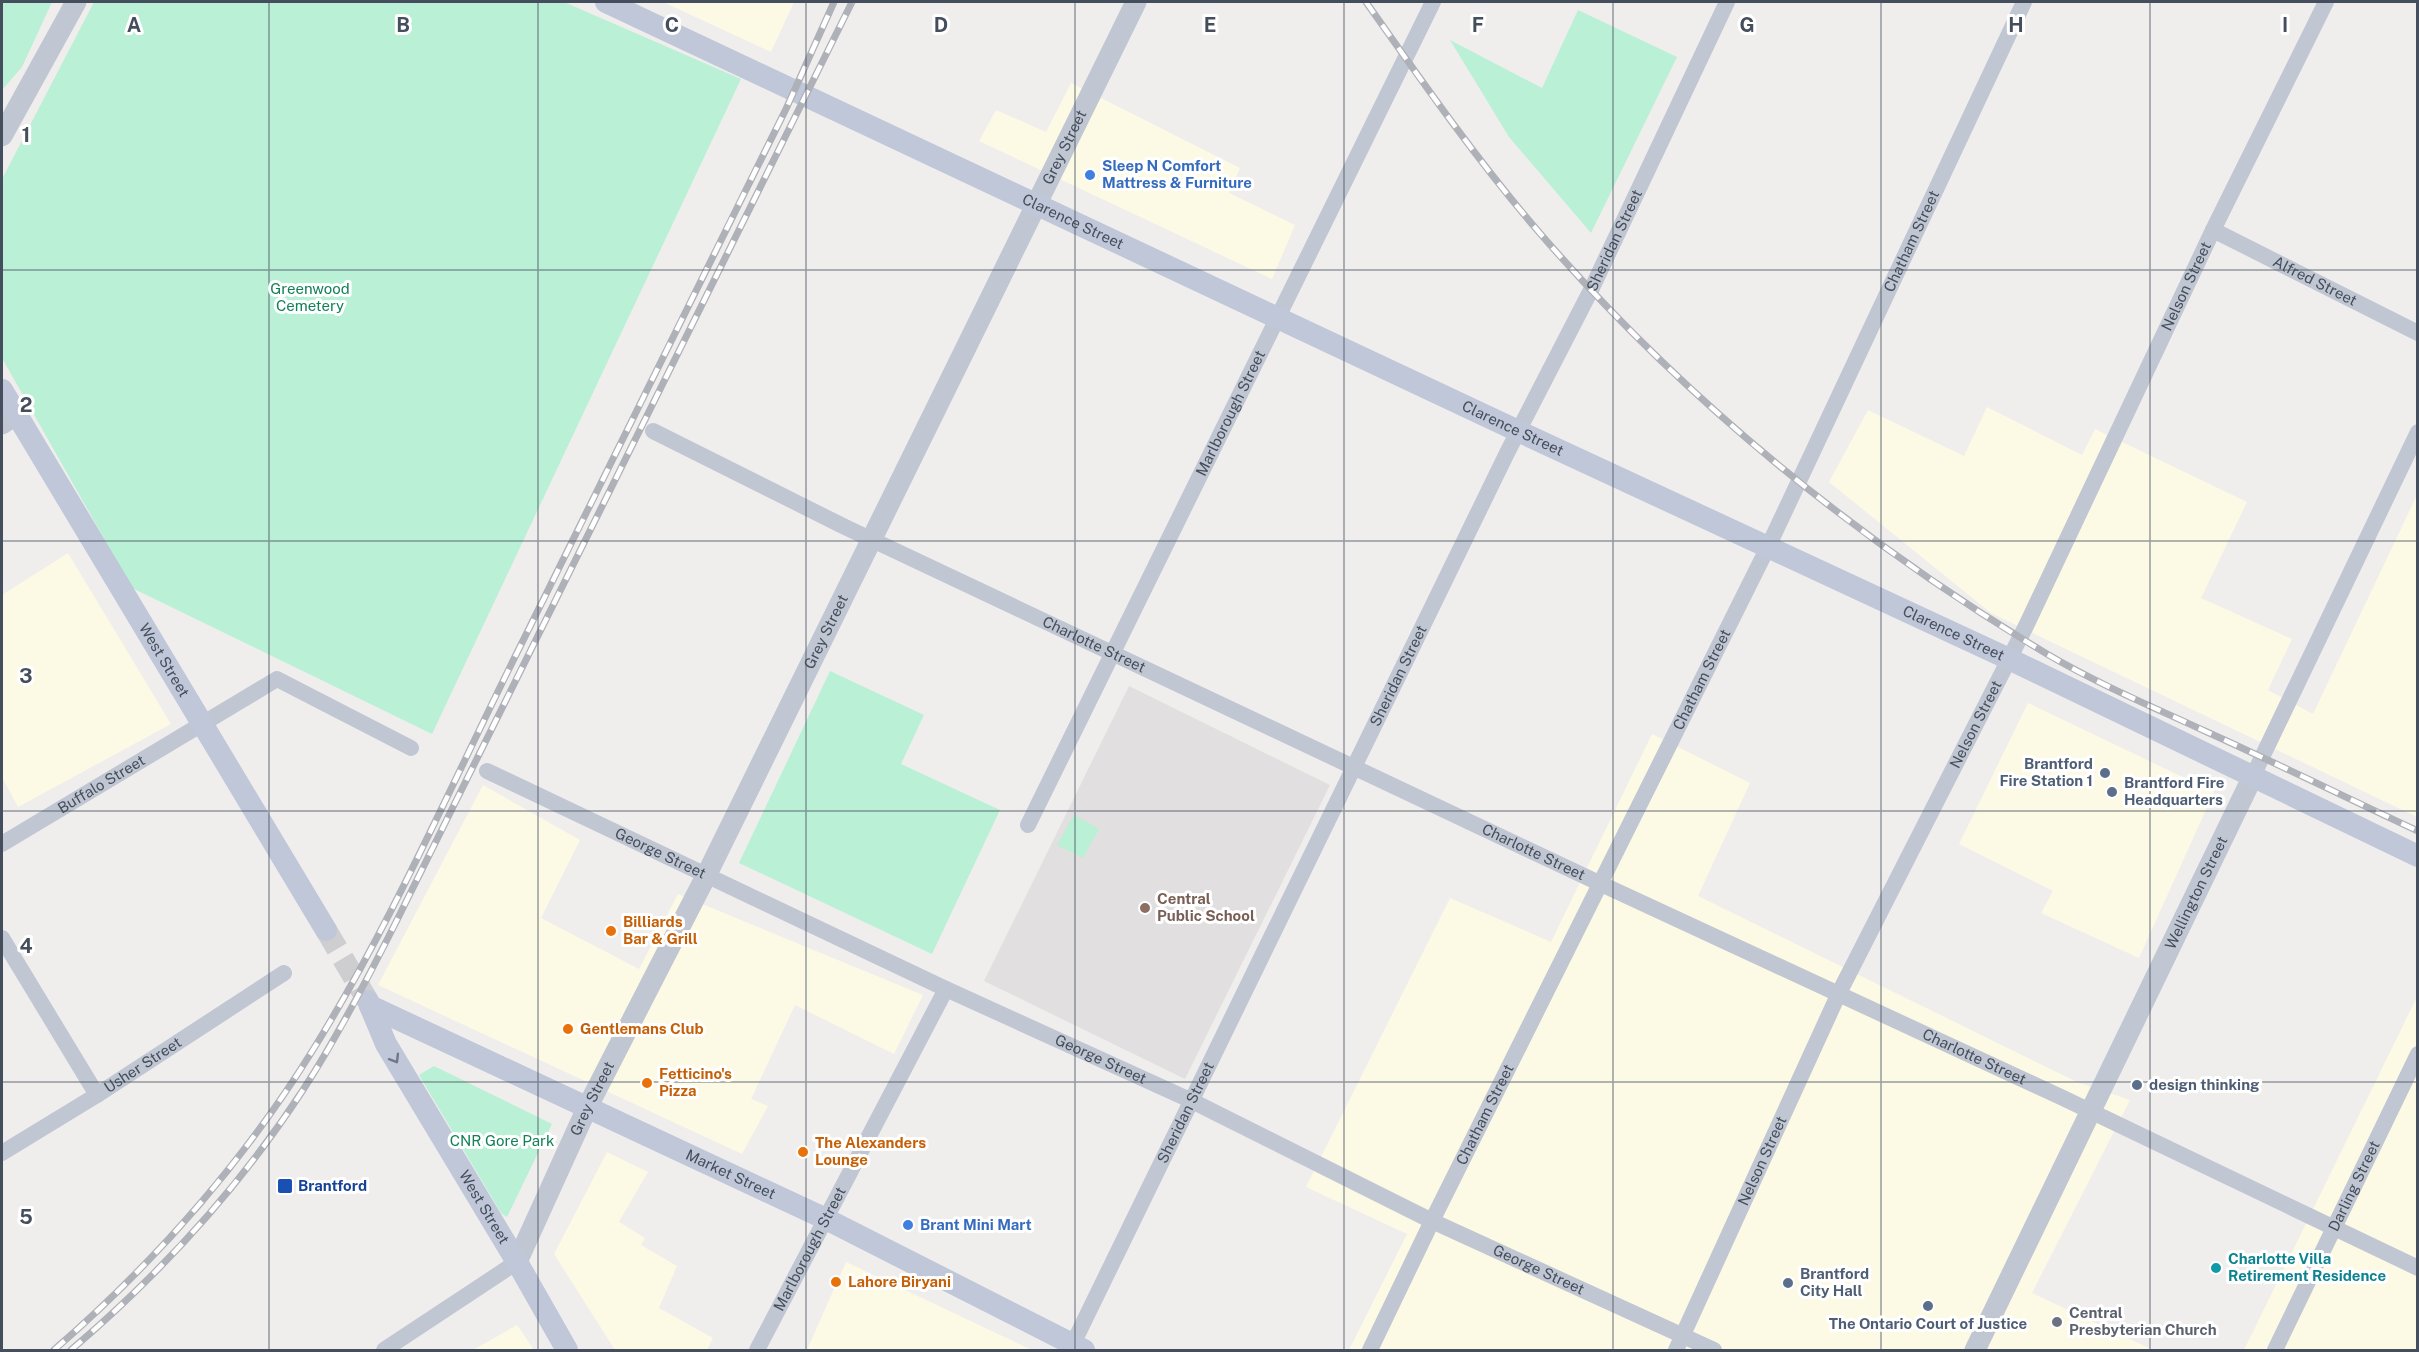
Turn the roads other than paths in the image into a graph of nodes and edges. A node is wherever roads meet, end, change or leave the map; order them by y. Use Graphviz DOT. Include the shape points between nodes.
graph roads {
  1 [pos="75,2"];
  2 [pos="606,2"];
  3 [pos="1136,2"];
  4 [pos="1433,2"];
  5 [pos="1727,2"];
  6 [pos="2024,2"];
  7 [pos="2326,2"];
  8 [pos="2,136"];
  9 [pos="1036,204"];
  10 [pos="2213,230"];
  11 [pos="1278,318"];
  12 [pos="2418,333"];
  13 [pos="2,390"];
  14 [pos="9,420"];
  15 [pos="653,431"];
  16 [pos="1518,431"];
  17 [pos="2418,432"];
  18 [pos="873,540"];
  19 [pos="1768,547"];
  20 [pos="1113,652"];
  21 [pos="2009,659"];
  22 [pos="202,725"];
  23 [pos="411,748"];
  24 [pos="1356,767"];
  25 [pos="487,771"];
  26 [pos="2253,776"];
  27 [pos="1028,825"];
  28 [pos="2,844"];
  29 [pos="2418,856"];
  30 [pos="706,876"];
  31 [pos="1599,883"];
  32 [pos="326,930"];
  33 [pos="2,938"];
  34 [pos="284,973"];
  35 [pos="946,989"];
  36 [pos="1839,993"];
  37 [pos="369,1004"];
  38 [pos="2418,1054"];
  39 [pos="97,1095"];
  40 [pos="1190,1100"];
  41 [pos="587,1108"];
  42 [pos="2091,1112"];
  43 [pos="2,1153"];
  44 [pos="826,1219"];
  45 [pos="1432,1221"];
  46 [pos="2334,1229"];
  47 [pos="517,1262"];
  48 [pos="2418,1268"];
  49 [pos="1680,1343"];
  50 [pos="1076,1349"];
  51 [pos="384,1350"];
  52 [pos="567,1350"];
  53 [pos="757,1350"];
  54 [pos="1370,1350"];
  55 [pos="1714,1350"];
  56 [pos="1975,1350"];
  57 [pos="2275,1350"];
  1 -- 8 [label="street"];
  2 -- 9 [label="main road, Clarence Street"];
  3 -- 9 [label="street, Grey Street"];
  4 -- 11 [label="street, Marlborough Street"];
  5 -- 16 [label="street, Sheridan Street" via="1592,290"];
  6 -- 19 [label="street, Chatham Street"];
  7 -- 10 [label="street, Nelson Street"];
  9 -- 11 [label="main road, Clarence Street"];
  9 -- 18 [label="street, Grey Street"];
  10 -- 12 [label="street, Alfred Street"];
  10 -- 21 [label="street, Nelson Street"];
  11 -- 16 [label="main road, Clarence Street"];
  11 -- 20 [label="street, Marlborough Street"];
  13 -- 14 [label="main road, West Street"];
  14 -- 22 [label="main road, West Street"];
  15 -- 18 [label="street, Charlotte Street"];
  16 -- 19 [label="main road, Clarence Street"];
  16 -- 24 [label="street, Sheridan Street"];
  17 -- 26 [label="street, Wellington Street"];
  18 -- 20 [label="street, Charlotte Street"];
  18 -- 30 [label="street, Grey Street"];
  19 -- 21 [label="main road, Clarence Street"];
  19 -- 31 [label="street, Chatham Street"];
  20 -- 24 [label="street, Charlotte Street"];
  20 -- 27 [label="street, Marlborough Street"];
  21 -- 26 [label="main road, Clarence Street"];
  21 -- 36 [label="street, Nelson Street"];
  22 -- 23 [label="street" via="277,679"];
  22 -- 28 [label="street, Buffalo Street"];
  22 -- 32 [label="main road, West Street"];
  24 -- 31 [label="street, Charlotte Street"];
  24 -- 40 [label="street, Sheridan Street"];
  25 -- 30 [label="street, George Street"];
  26 -- 29 [label="main road, Clarence Street"];
  26 -- 42 [label="street, Wellington Street"];
  30 -- 35 [label="street, George Street"];
  30 -- 41 [label="street, Grey Street"];
  31 -- 36 [label="street, Charlotte Street"];
  31 -- 45 [label="street, Chatham Street"];
  33 -- 39 [label="street"];
  34 -- 39 [label="street, Usher Street"];
  35 -- 40 [label="street, George Street"];
  35 -- 44 [label="street, Marlborough Street"];
  36 -- 42 [label="street, Charlotte Street"];
  36 -- 49 [label="street, Nelson Street"];
  37 -- 41 [label="main road, Market Street"];
  37 -- 47 [label="main road, West Street, one-way" via="386,1044"];
  38 -- 46 [label="street, Darling Street"];
  39 -- 43 [label="street, Usher Street"];
  40 -- 45 [label="street, George Street"];
  40 -- 50 [label="street, Sheridan Street"];
  41 -- 44 [label="main road, Market Street"];
  41 -- 47 [label="street, Grey Street"];
  42 -- 46 [label="street, Charlotte Street"];
  42 -- 56 [label="street, Wellington Street"];
  44 -- 50 [label="main road, Market Street"];
  44 -- 53 [label="street, Marlborough Street"];
  45 -- 49 [label="street, George Street"];
  45 -- 54 [label="street, Chatham Street"];
  46 -- 48 [label="street, Charlotte Street"];
  46 -- 57 [label="street, Darling Street"];
  47 -- 51 [label="street"];
  47 -- 52 [label="main road, West Street"];
  49 -- 55 [label="street, George Street"];
}
